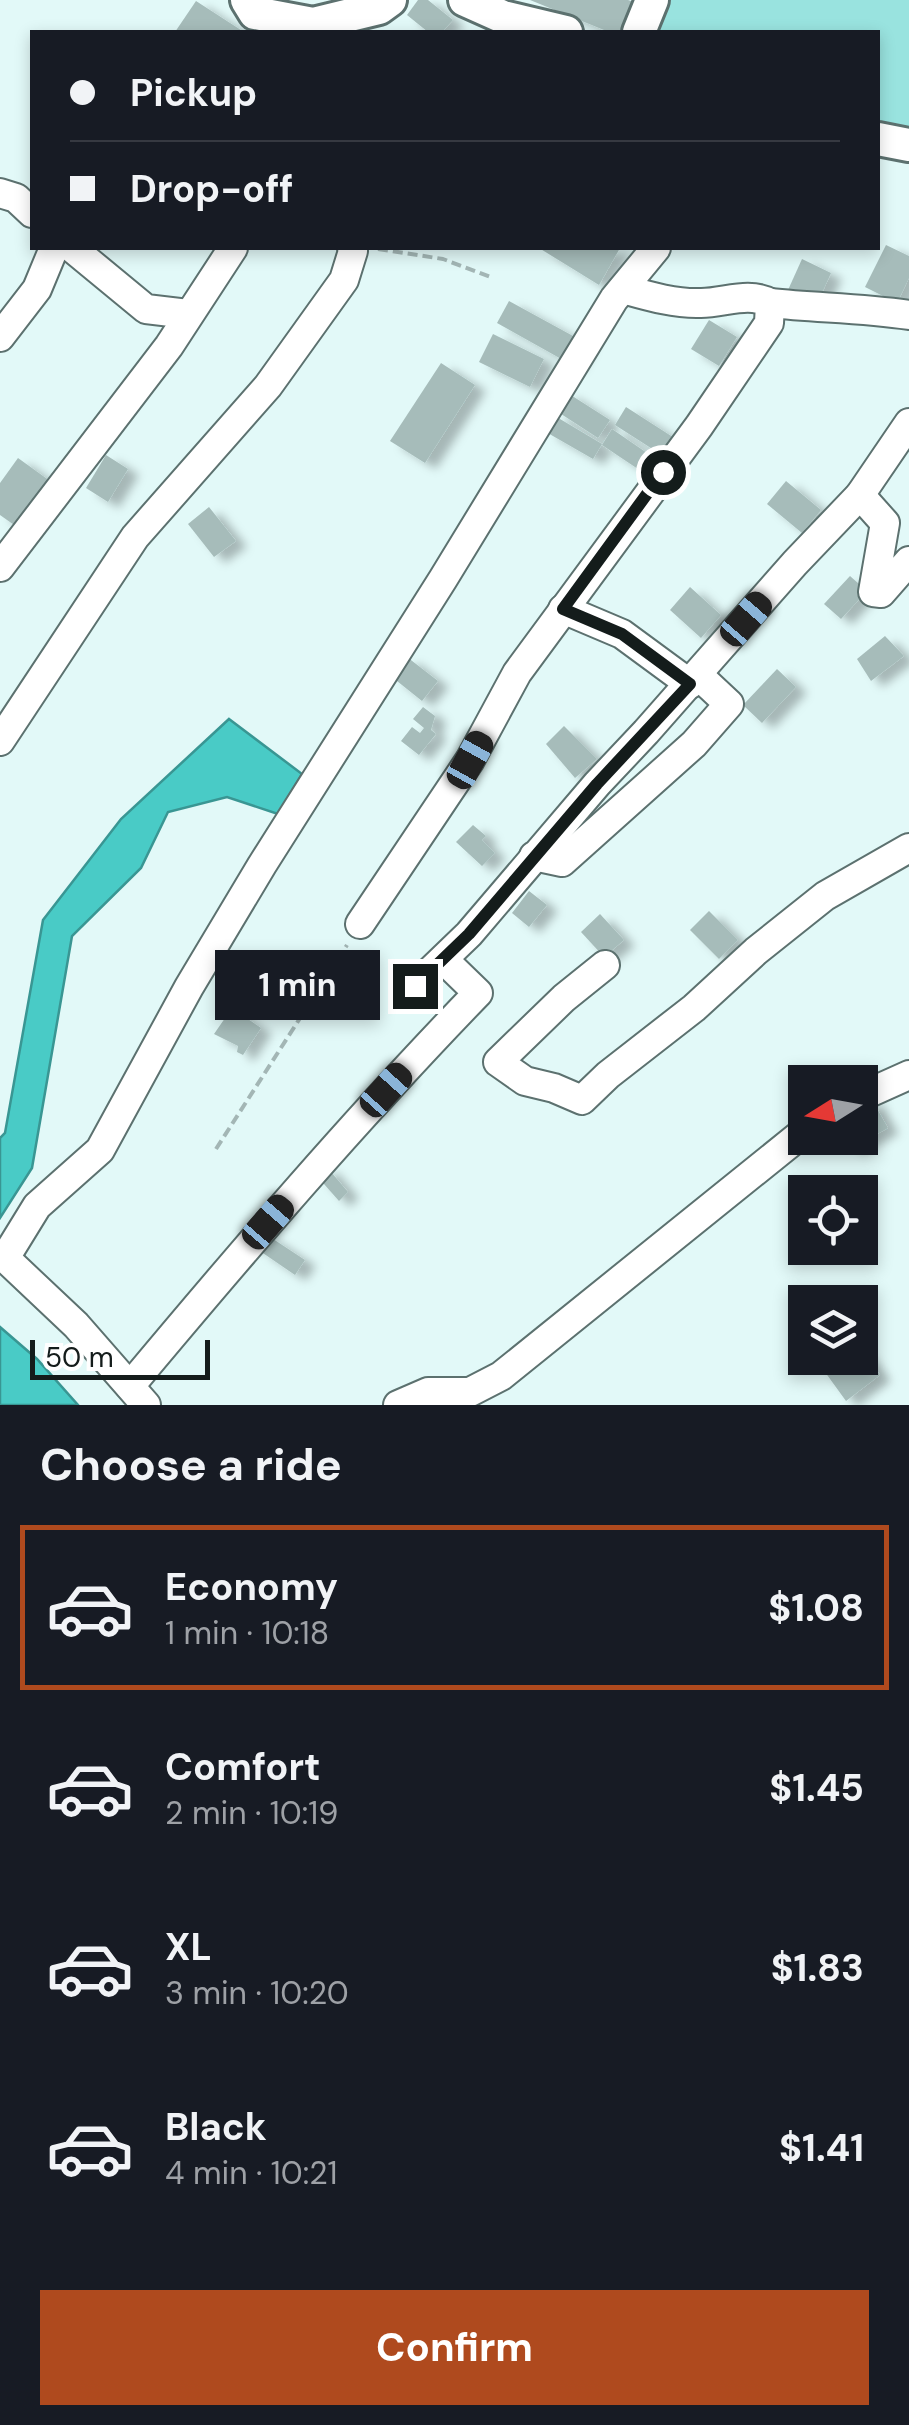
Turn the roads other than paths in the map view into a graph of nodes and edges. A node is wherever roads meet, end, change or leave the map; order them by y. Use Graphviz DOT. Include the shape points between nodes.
graph roads {
  1 [pos="247,0"];
  2 [pos="464,0"];
  3 [pos="652,0"];
  4 [pos="384,13"];
  5 [pos="499,25"];
  6 [pos="547,30"];
  7 [pos="640,30"];
  8 [pos="880,139"];
  9 [pos="909,145"];
  10 [pos="0,192"];
  11 [pos="30,211"];
  12 [pos="53,250"];
  13 [pos="74,250"];
  14 [pos="232,250"];
  15 [pos="352,250"];
  16 [pos="655,250"];
  17 [pos="623,289"];
  18 [pos="770,303"];
  19 [pos="188,314"];
  20 [pos="909,315"];
  21 [pos="0,337"];
  22 [pos="909,423"];
  23 [pos="860,495"];
  24 [pos="909,561"];
  25 [pos="0,566"];
  26 [pos="563,609"];
  27 [pos="694,679"];
  28 [pos="0,741"];
  29 [pos="909,848"];
  30 [pos="534,856"];
  31 [pos="360,924"];
  32 [pos="444,960"];
  33 [pos="605,965"];
  34 [pos="415,986"];
  35 [pos="909,1075"];
  36 [pos="878,1089"];
  37 [pos="788,1145"];
  38 [pos="2,1258"];
  39 [pos="138,1396"];
  40 [pos="398,1405"];
  1 -- 4 [label="street" via="255,13 314,24"];
  2 -- 5 [label="street"];
  3 -- 7 [label="street"];
  5 -- 6 [label="street"];
  8 -- 9 [label="street"];
  10 -- 11 [label="street"];
  12 -- 21 [label="street" via="37,289"];
  13 -- 19 [label="street" via="146,308"];
  14 -- 19 [label="street"];
  15 -- 28 [label="street" via="344,280 268,386 135,538"];
  16 -- 17 [label="street"];
  17 -- 18 [label="street" via="700,303 758,296"];
  17 -- 38 [label="street" via="262,865 100,1150 36,1206"];
  18 -- 20 [label="street"];
  18 -- 26 [label="street" via="770,323"];
  19 -- 25 [label="street"];
  22 -- 23 [label="street"];
  23 -- 24 [label="street" via="885,523 873,592 880,593"];
  23 -- 27 [label="street"];
  26 -- 27 [label="street" via="622,634"];
  26 -- 31 [label="street"];
  27 -- 30 [label="street"];
  27 -- 30 [label="street" via="729,704 694,744 562,862"];
  29 -- 33 [label="street" via="825,896 582,1100 525,1081 498,1062"];
  30 -- 32 [label="street"];
  32 -- 34 [label="street"];
  32 -- 39 [label="street" via="478,993 308,1176"];
  35 -- 36 [label="street"];
  37 -- 40 [label="street" via="502,1376 470,1392 428,1392"];
  38 -- 39 [label="street" via="76,1324"];
}
